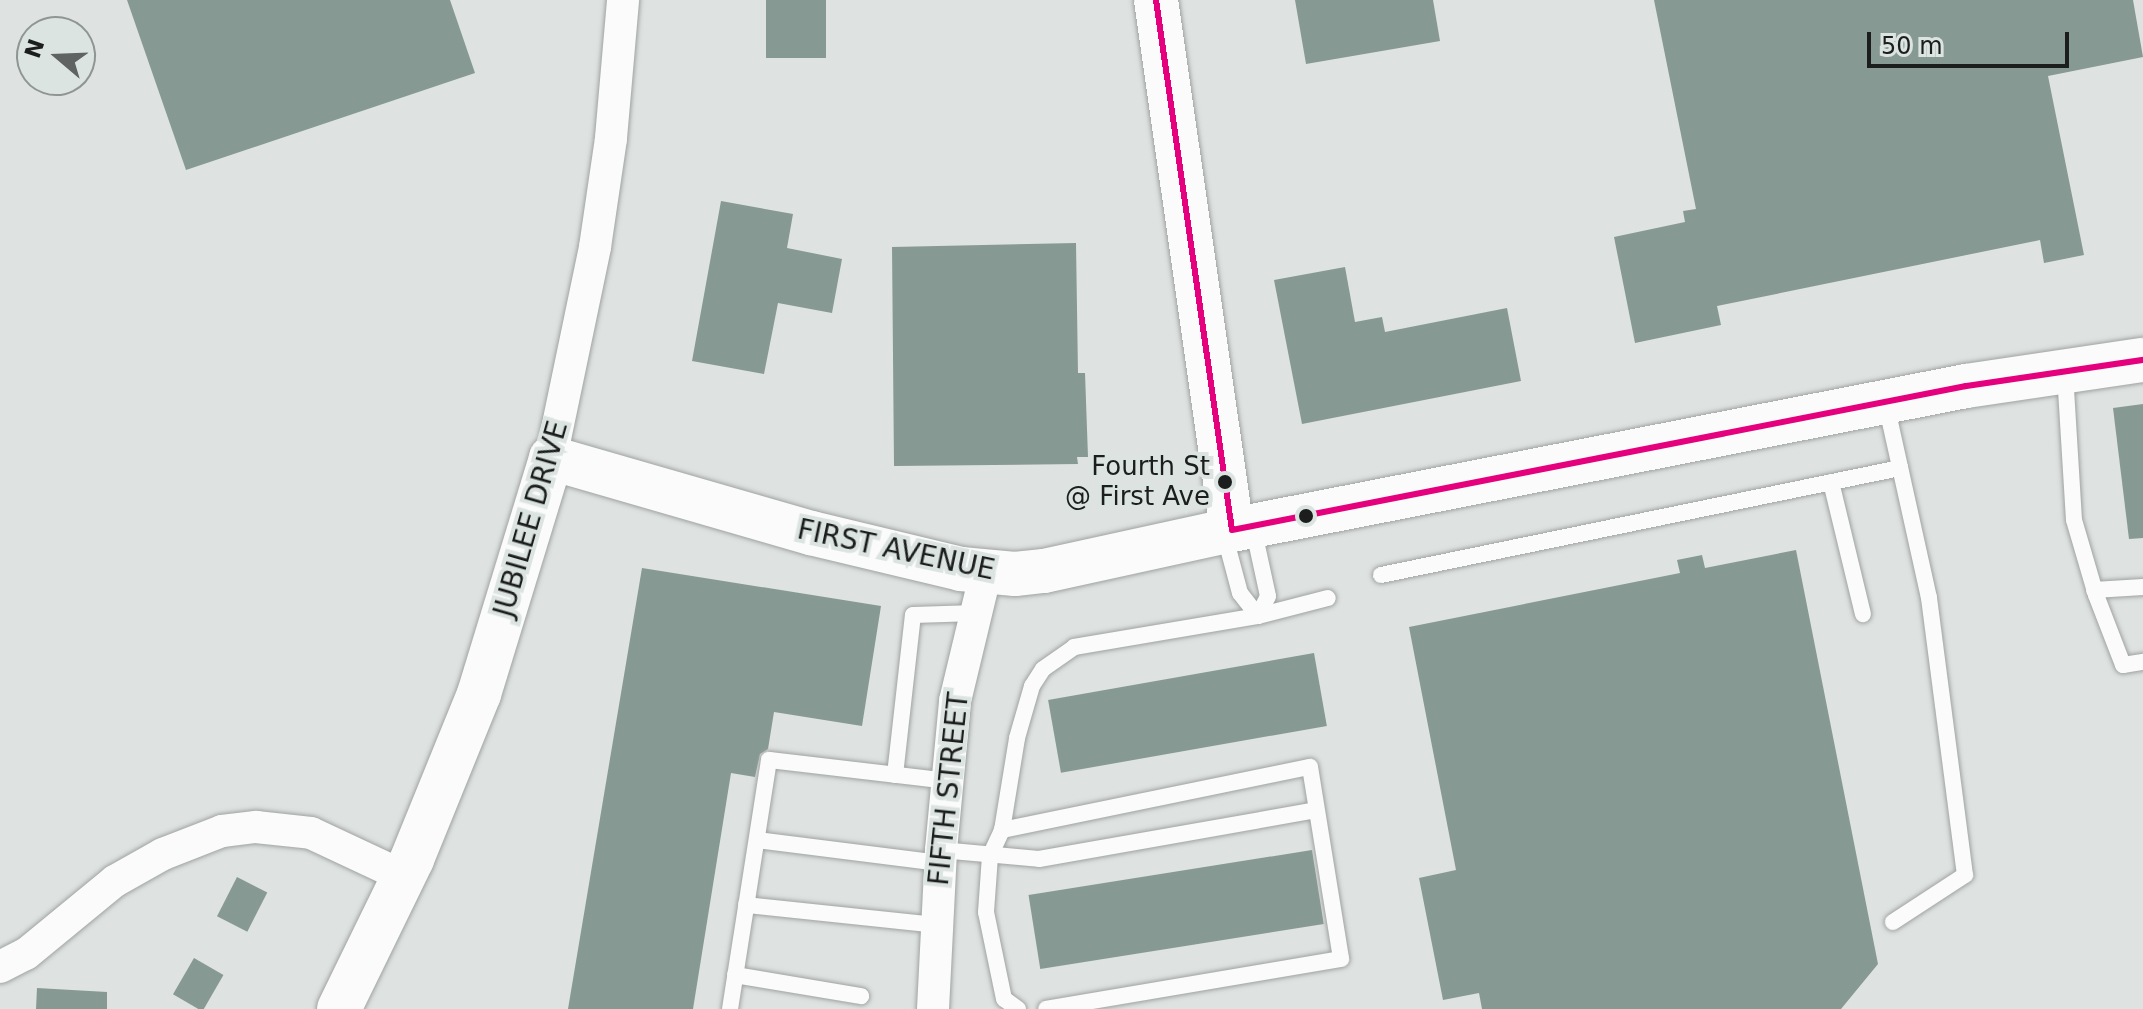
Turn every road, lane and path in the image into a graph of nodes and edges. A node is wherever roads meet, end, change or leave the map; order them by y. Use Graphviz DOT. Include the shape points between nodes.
graph roads {
  1 [pos="623,0"];
  2 [pos="1156,0"];
  3 [pos="2143,360"];
  4 [pos="2065,371"];
  5 [pos="1885,402"];
  6 [pos="551,458"];
  7 [pos="1900,468"];
  8 [pos="1831,482"];
  9 [pos="1236,529"];
  10 [pos="1381,575"];
  11 [pos="2143,587"];
  12 [pos="2094,590"];
  13 [pos="981,592"];
  14 [pos="1328,598"];
  15 [pos="1863,614"];
  16 [pos="1258,616"];
  17 [pos="2143,662"];
  18 [pos="895,775"];
  19 [pos="947,781"];
  20 [pos="1316,810"];
  21 [pos="1002,830"];
  22 [pos="757,840"];
  23 [pos="941,856"];
  24 [pos="990,856"];
  25 [pos="403,876"];
  26 [pos="746,905"];
  27 [pos="1893,922"];
  28 [pos="937,925"];
  29 [pos="0,967"];
  30 [pos="735,975"];
  31 [pos="861,996"];
  32 [pos="339,1009"];
  33 [pos="730,1009"];
  34 [pos="933,1009"];
  35 [pos="1018,1009"];
  36 [pos="1046,1009"];
  1 -- 6 [label="street, JUBILEE DRIVE" via="595,247"];
  2 -- 9 [label="street"];
  3 -- 4 [label="street, FIRST AVENUE"];
  4 -- 5 [label="street, FIRST AVENUE"];
  4 -- 12 [label="lane" via="2074,520"];
  5 -- 7 [label="lane"];
  5 -- 9 [label="street, FIRST AVENUE"];
  6 -- 13 [label="street, FIRST AVENUE" via="932,563"];
  6 -- 25 [label="street, JUBILEE DRIVE" via="479,694"];
  7 -- 8 [label="lane"];
  7 -- 27 [label="lane" via="1929,598 1965,875"];
  8 -- 10 [label="lane"];
  8 -- 15 [label="lane"];
  9 -- 13 [label="street, FIRST AVENUE" via="1044,571"];
  9 -- 16 [label="lane" via="1240,593"];
  9 -- 16 [label="lane" via="1268,596"];
  11 -- 12 [label="lane"];
  12 -- 17 [label="lane" via="2123,665"];
  13 -- 18 [label="lane" via="913,615"];
  13 -- 19 [label="street, FIFTH STREET" via="955,701"];
  14 -- 16 [label="lane"];
  16 -- 21 [label="lane" via="1074,647 1043,669 1032,686 1017,738"];
  18 -- 19 [label="lane"];
  18 -- 22 [label="lane" via="769,760"];
  19 -- 23 [label="street, FIFTH STREET"];
  20 -- 21 [label="lane" via="1310,767"];
  20 -- 24 [label="lane" via="1039,859"];
  20 -- 36 [label="lane" via="1341,959"];
  21 -- 24 [label="lane"];
  22 -- 23 [label="lane"];
  22 -- 26 [label="lane"];
  23 -- 24 [label="lane"];
  23 -- 28 [label="street, FIFTH STREET"];
  24 -- 35 [label="lane" via="986,912 1004,999"];
  25 -- 29 [label="street" via="311,833 256,827 222,831 163,854 115,881 47,939"];
  25 -- 32 [label="street, JUBILEE DRIVE"];
  26 -- 28 [label="lane"];
  26 -- 30 [label="lane"];
  28 -- 34 [label="street, FIFTH STREET"];
  30 -- 31 [label="lane"];
  30 -- 33 [label="lane"];
}
